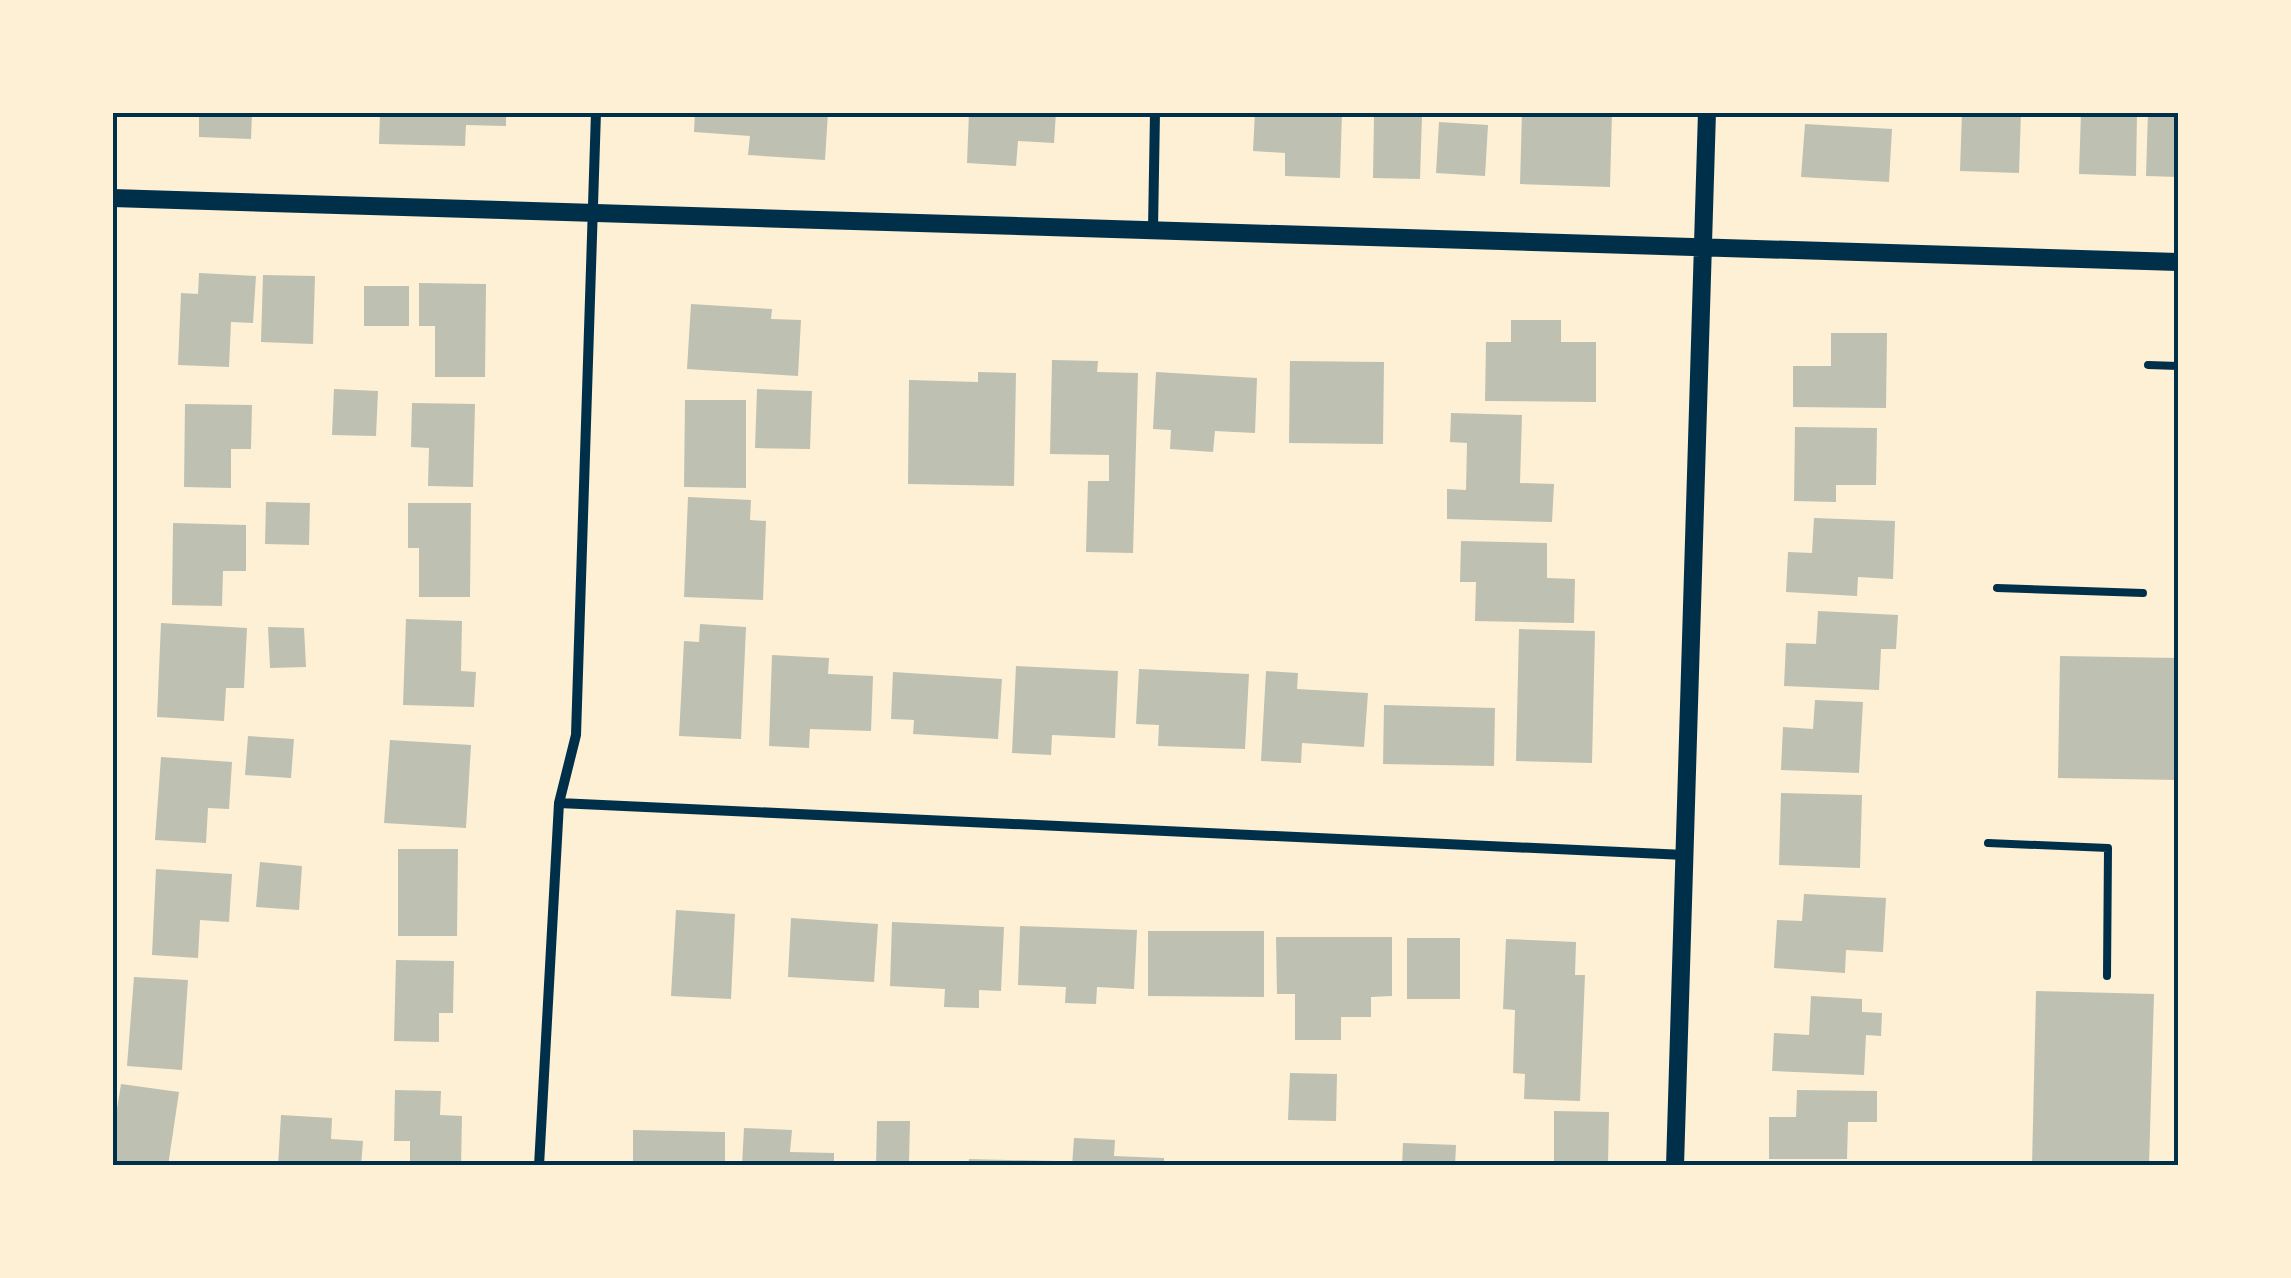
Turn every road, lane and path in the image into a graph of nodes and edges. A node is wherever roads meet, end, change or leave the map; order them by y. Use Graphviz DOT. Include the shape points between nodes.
graph roads {
  1 [pos="596,112"];
  2 [pos="1155,112"];
  3 [pos="1707,112"];
  4 [pos="112,198"];
  5 [pos="593,213"];
  6 [pos="1152,229"];
  7 [pos="1703,248"];
  8 [pos="2178,262"];
  9 [pos="2148,365"];
  10 [pos="2178,366"];
  11 [pos="1997,588"];
  12 [pos="2143,594"];
  13 [pos="559,803"];
  14 [pos="1988,843"];
  15 [pos="1685,856"];
  16 [pos="2107,976"];
  17 [pos="538,1166"];
  18 [pos="1675,1166"];
  1 -- 5 [label="street"];
  2 -- 6 [label="street"];
  3 -- 7 [label="street"];
  4 -- 5 [label="street"];
  5 -- 6 [label="street"];
  5 -- 13 [label="street" via="576,736"];
  6 -- 7 [label="street"];
  7 -- 8 [label="street"];
  7 -- 15 [label="street"];
  9 -- 10 [label="lane"];
  11 -- 12 [label="lane"];
  13 -- 15 [label="street"];
  13 -- 17 [label="street"];
  14 -- 16 [label="lane" via="2108,848"];
  15 -- 18 [label="street"];
}
